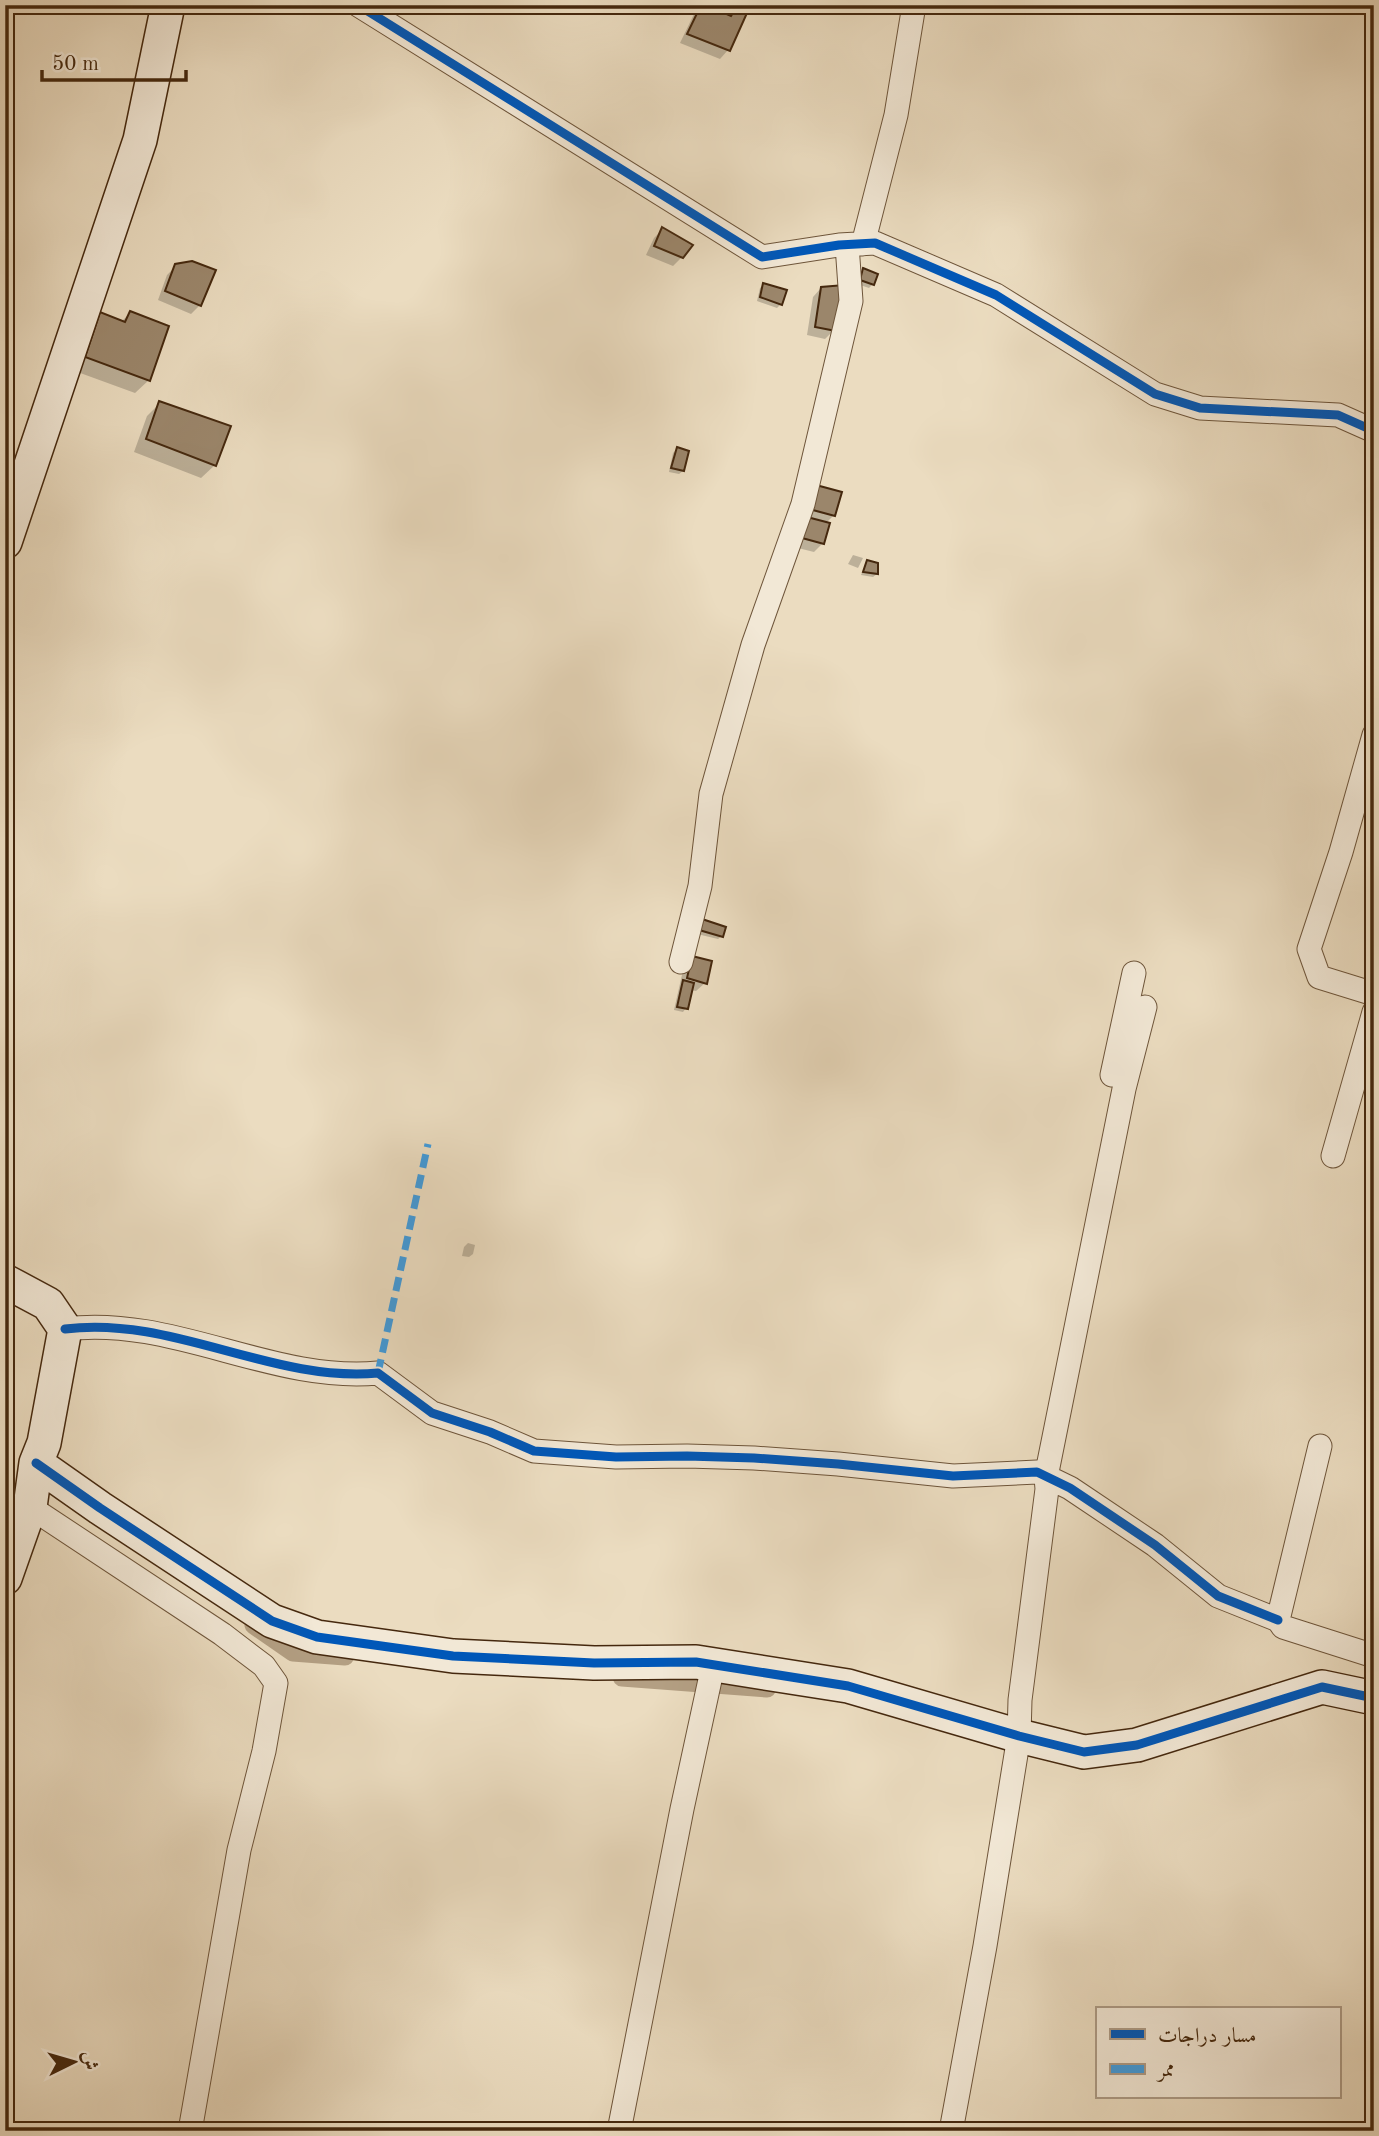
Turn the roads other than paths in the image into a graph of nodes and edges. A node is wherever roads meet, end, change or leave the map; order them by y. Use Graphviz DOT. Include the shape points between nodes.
graph roads {
  1 [pos="168,5"];
  2 [pos="358,5"];
  3 [pos="914,5"];
  4 [pos="855,244"];
  5 [pos="1374,431"];
  6 [pos="5,541"];
  7 [pos="1374,734"];
  8 [pos="681,962"];
  9 [pos="1135,973"];
  10 [pos="1374,994"];
  11 [pos="1145,1007"];
  12 [pos="1374,1012"];
  13 [pos="1333,1157"];
  14 [pos="1103,1193"];
  15 [pos="5,1281"];
  16 [pos="65,1329"];
  17 [pos="1320,1446"];
  18 [pos="36,1463"];
  19 [pos="1046,1477"];
  20 [pos="30,1507"];
  21 [pos="5,1578"];
  22 [pos="1278,1620"];
  23 [pos="1374,1656"];
  24 [pos="713,1666"];
  25 [pos="1374,1698"];
  26 [pos="1019,1736"];
  27 [pos="190,2131"];
  28 [pos="619,2131"];
  29 [pos="951,2131"];
  1 -- 6 [label="street" via="140,140"];
  2 -- 4 [label="street" via="762,257"];
  3 -- 4 [label="street" via="895,115"];
  4 -- 5 [label="street" via="875,243 996,295 1154,394 1200,408 1338,415"];
  4 -- 8 [label="street" via="851,301 803,504 753,645 711,794 700,886"];
  7 -- 10 [label="street" via="1309,949 1318,977"];
  9 -- 14 [label="street" via="1092,1168"];
  11 -- 14 [label="street"];
  12 -- 13 [label="street"];
  14 -- 19 [label="street"];
  15 -- 16 [label="street" via="48,1304"];
  16 -- 18 [label="street" via="44,1443"];
  16 -- 19 [label="street" via="105,1327 183,1338 295,1368 350,1376 378,1373 432,1413 534,1451 754,1458 953,1476 1037,1472"];
  17 -- 22 [label="street"];
  18 -- 20 [label="street"];
  18 -- 24 [label="street" via="272,1621 317,1637 453,1656"];
  19 -- 22 [label="street" via="1155,1545 1218,1596"];
  19 -- 26 [label="street"];
  20 -- 21 [label="street"];
  20 -- 27 [label="street" via="222,1634 264,1666 276,1683 239,1850"];
  22 -- 23 [label="street" via="1283,1627"];
  24 -- 26 [label="street" via="848,1686"];
  24 -- 28 [label="street"];
  25 -- 26 [label="street" via="1322,1687 1137,1745 1084,1752"];
  26 -- 29 [label="street"];
}
